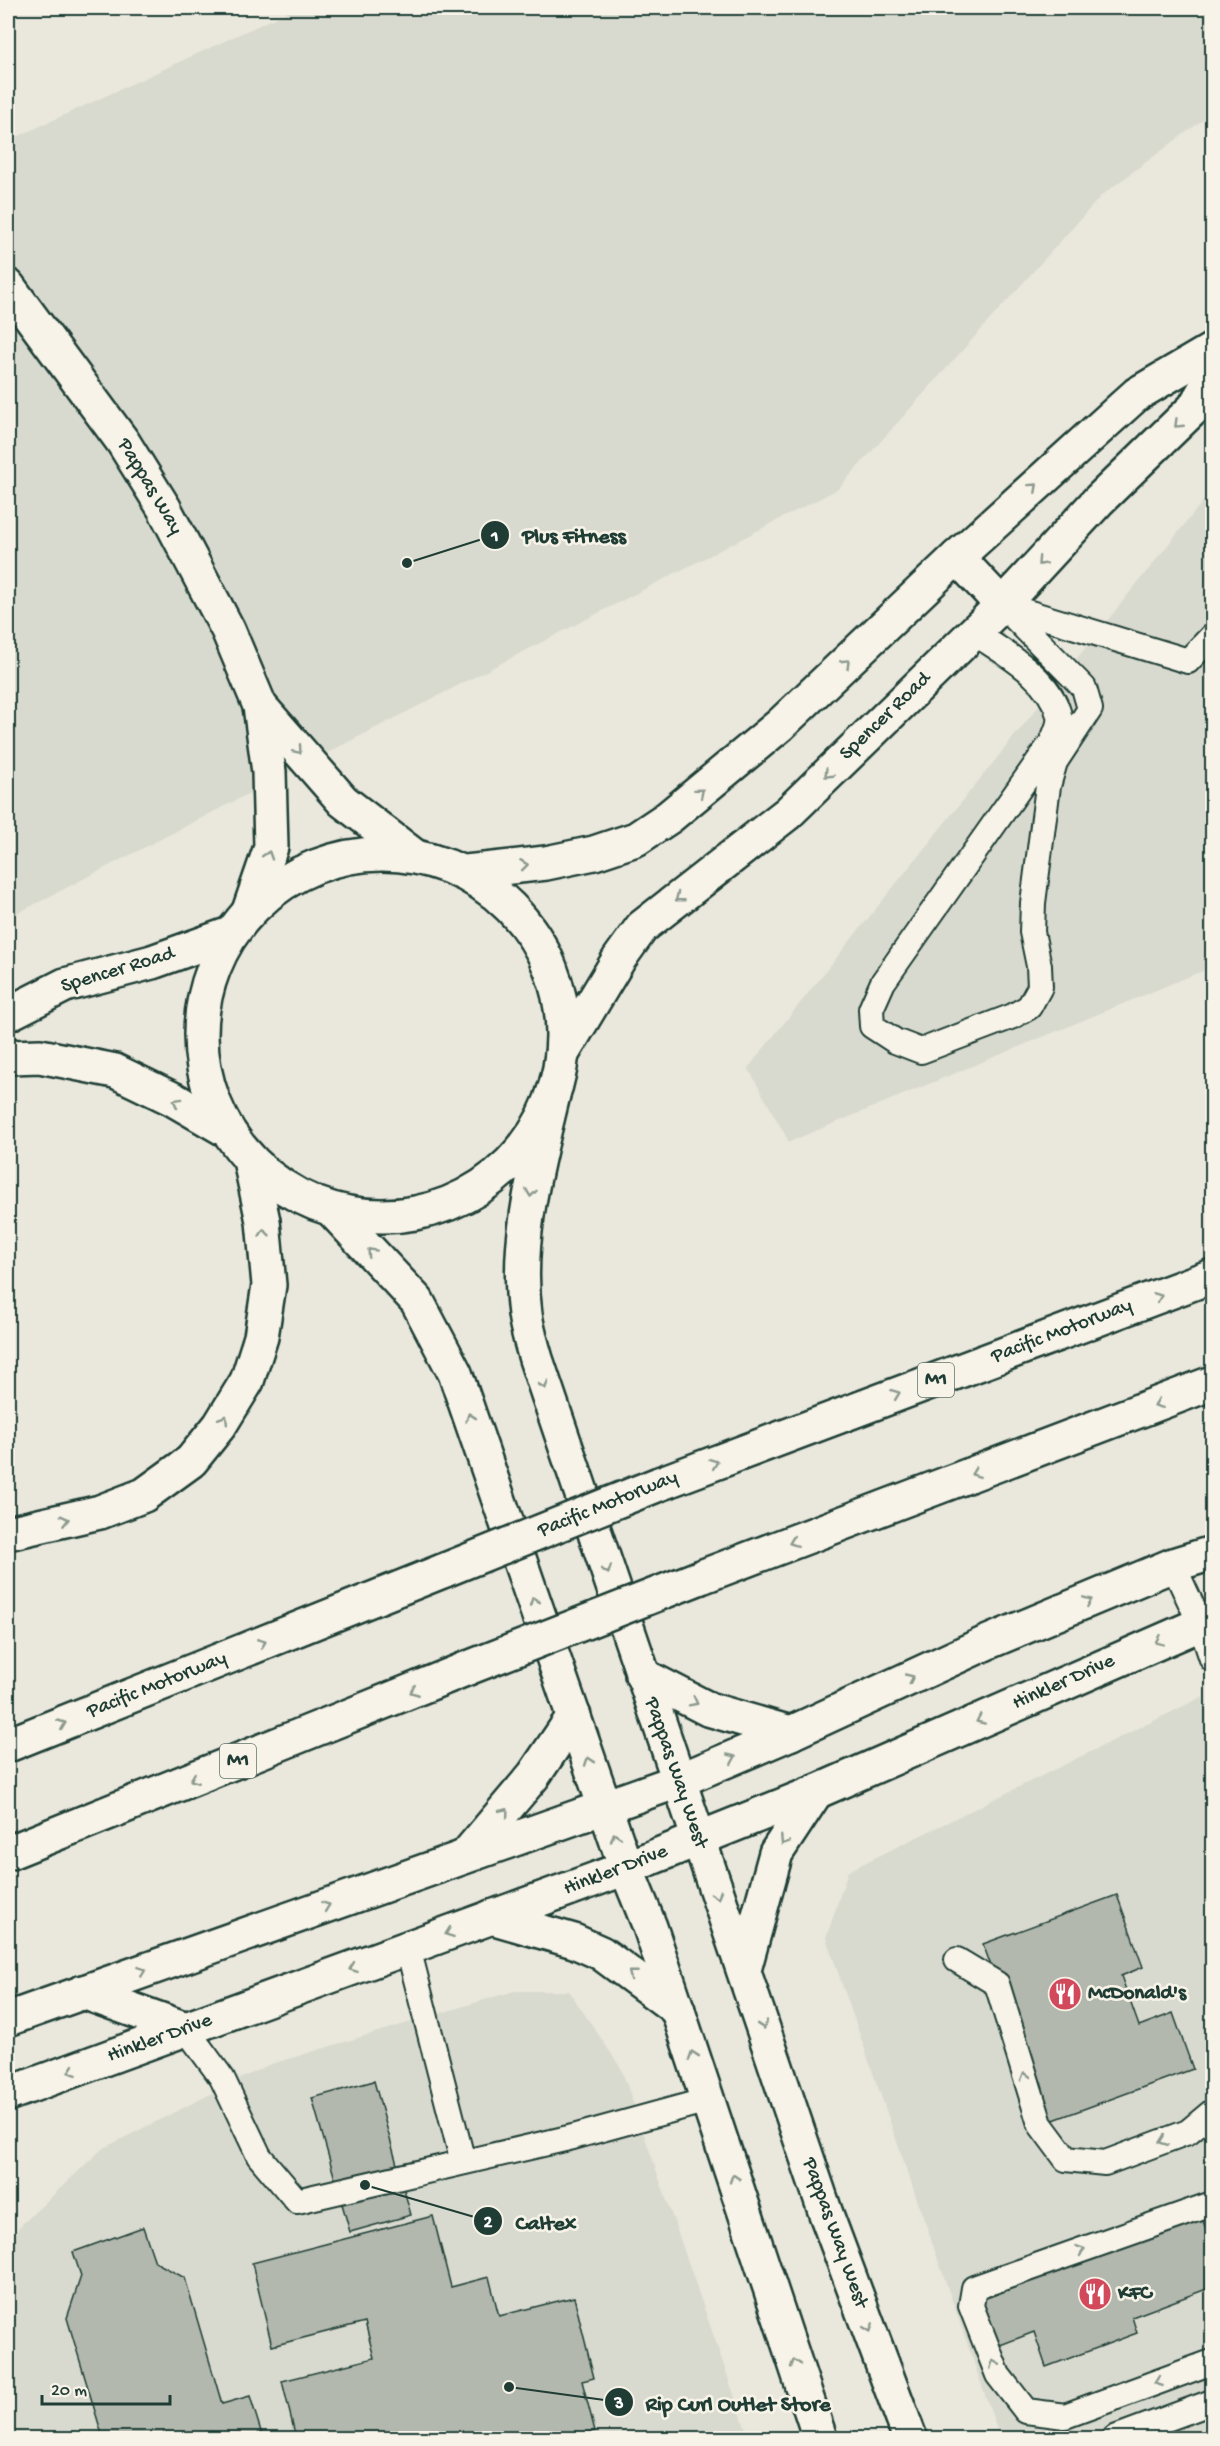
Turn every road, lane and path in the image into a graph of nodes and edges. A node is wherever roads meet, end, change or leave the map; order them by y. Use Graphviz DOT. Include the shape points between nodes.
graph roads {
  1 [pos="8,286"];
  2 [pos="1212,350"];
  3 [pos="1212,377"];
  4 [pos="957,557"];
  5 [pos="1002,605"];
  6 [pos="973,632"];
  7 [pos="1212,636"];
  8 [pos="260,705"];
  9 [pos="413,855"];
  10 [pos="466,872"];
  11 [pos="239,922"];
  12 [pos="8,1014"];
  13 [pos="8,1054"];
  14 [pos="562,1054"];
  15 [pos="553,1095"];
  16 [pos="228,1131"];
  17 [pos="250,1160"];
  18 [pos="332,1210"];
  19 [pos="1212,1276"];
  20 [pos="1212,1383"];
  21 [pos="8,1533"];
  22 [pos="1212,1553"];
  23 [pos="1173,1565"];
  24 [pos="1206,1621"];
  25 [pos="1212,1659"];
  26 [pos="642,1675"];
  27 [pos="574,1716"];
  28 [pos="791,1733"];
  29 [pos="8,1745"];
  30 [pos="678,1781"];
  31 [pos="816,1792"];
  32 [pos="605,1807"];
  33 [pos="697,1839"];
  34 [pos="8,1853"];
  35 [pos="466,1856"];
  36 [pos="626,1868"];
  37 [pos="491,1917"];
  38 [pos="408,1948"];
  39 [pos="957,1960"];
  40 [pos="744,1970"];
  41 [pos="83,1992"];
  42 [pos="678,2010"];
  43 [pos="8,2019"];
  44 [pos="186,2029"];
  45 [pos="8,2094"];
  46 [pos="708,2100"];
  47 [pos="1212,2112"];
  48 [pos="463,2162"];
  49 [pos="1212,2204"];
  50 [pos="1212,2362"];
  51 [pos="1212,2402"];
  52 [pos="820,2439"];
  53 [pos="910,2439"];
  54 [pos="1115,2439"];
  1 -- 8 [label="main road, Pappas Way" via="123,442 164,508 228,630"];
  4 -- 2 [label="main road, one-way" via="1137,394"];
  3 -- 5 [label="main road, Spencer Road, one-way" via="1194,408 1098,501"];
  4 -- 5 [label="main road"];
  10 -- 4 [label="main road, one-way" via="556,861 636,839 669,817 780,724"];
  5 -- 6 [label="main road, Spencer Road"];
  5 -- 6 [label="lane" via="1084,688 1089,709 1055,762 1048,786 1032,903 1040,987 1029,1007 1013,1016 921,1051 872,1026 871,1009 883,982 1058,730 1059,717 1049,694 1028,670"];
  5 -- 7 [label="lane" via="1188,662"];
  6 -- 14 [label="main road, Spencer Road, one-way" via="788,813 642,927"];
  8 -- 9 [label="main road, Pappas Way, one-way" via="343,801"];
  11 -- 8 [label="main road, Pappas Way, one-way" via="271,847 269,772"];
  9 -- 10 [label="main road"];
  9 -- 11 [label="main road" via="353,854 296,874"];
  10 -- 14 [label="main road" via="510,904 542,948 560,999"];
  11 -- 12 [label="main road, Spencer Road" via="152,962 65,985"];
  11 -- 16 [label="main road, Pappas Way" via="208,982 200,1032 207,1084"];
  16 -- 13 [label="main road, one-way" via="115,1071 40,1056"];
  14 -- 15 [label="main road"];
  15 -- 18 [label="main road" via="527,1144 488,1182 440,1208 386,1217"];
  15 -- 26 [label="main road, Pappas Way West, one-way" via="532,1184 523,1257 525,1314 536,1359"];
  16 -- 17 [label="main road"];
  17 -- 18 [label="main road" via="288,1191"];
  21 -- 17 [label="main road, one-way" via="100,1512 144,1495 191,1461 220,1425 247,1381 261,1337 269,1285 263,1221"];
  27 -- 18 [label="main road, one-way" via="455,1373 417,1301"];
  29 -- 19 [label="main road, Pacific Motorway / M1, one-way, bridge" via="659,1484"];
  20 -- 34 [label="main road, M1, one-way, bridge" via="701,1577"];
  22 -- 23 [label="main road"];
  23 -- 24 [label="lane"];
  28 -- 23 [label="main road, one-way" via="986,1643"];
  24 -- 25 [label="lane"];
  24 -- 31 [label="main road, Hinkler Drive, one-way"];
  26 -- 28 [label="main road, one-way" via="708,1709"];
  26 -- 30 [label="main road, Pappas Way West"];
  32 -- 27 [label="main road, one-way"];
  35 -- 27 [label="main road, one-way" via="534,1775"];
  30 -- 28 [label="main road, one-way"];
  30 -- 32 [label="main road"];
  30 -- 33 [label="main road, Pappas Way West"];
  31 -- 33 [label="main road, Hinkler Drive"];
  31 -- 40 [label="main road, one-way" via="776,1853"];
  32 -- 35 [label="main road"];
  36 -- 32 [label="main road, one-way"];
  33 -- 36 [label="main road, Hinkler Drive"];
  33 -- 40 [label="main road, Pappas Way West, one-way"];
  41 -- 35 [label="main road, one-way"];
  36 -- 37 [label="main road, Hinkler Drive"];
  36 -- 42 [label="main road"];
  37 -- 38 [label="main road, Hinkler Drive, one-way"];
  42 -- 37 [label="main road, one-way" via="601,1953 574,1941"];
  38 -- 44 [label="main road, Hinkler Drive, one-way"];
  38 -- 48 [label="lane"];
  47 -- 39 [label="lane, one-way" via="1188,2132 1105,2163 1066,2159 1040,2124 997,1984"];
  40 -- 53 [label="main road, Pappas Way West, one-way" via="826,2214"];
  41 -- 43 [label="main road"];
  41 -- 44 [label="main road"];
  46 -- 42 [label="main road, one-way"];
  44 -- 45 [label="main road, Hinkler Drive, one-way"];
  44 -- 48 [label="lane" via="222,2078 259,2156 297,2200"];
  46 -- 48 [label="lane" via="573,2138"];
  52 -- 46 [label="main road, one-way"];
  50 -- 49 [label="lane, one-way" via="1065,2416 1026,2411 998,2375 971,2306 974,2288"];
  51 -- 54 [label="lane"];
}
